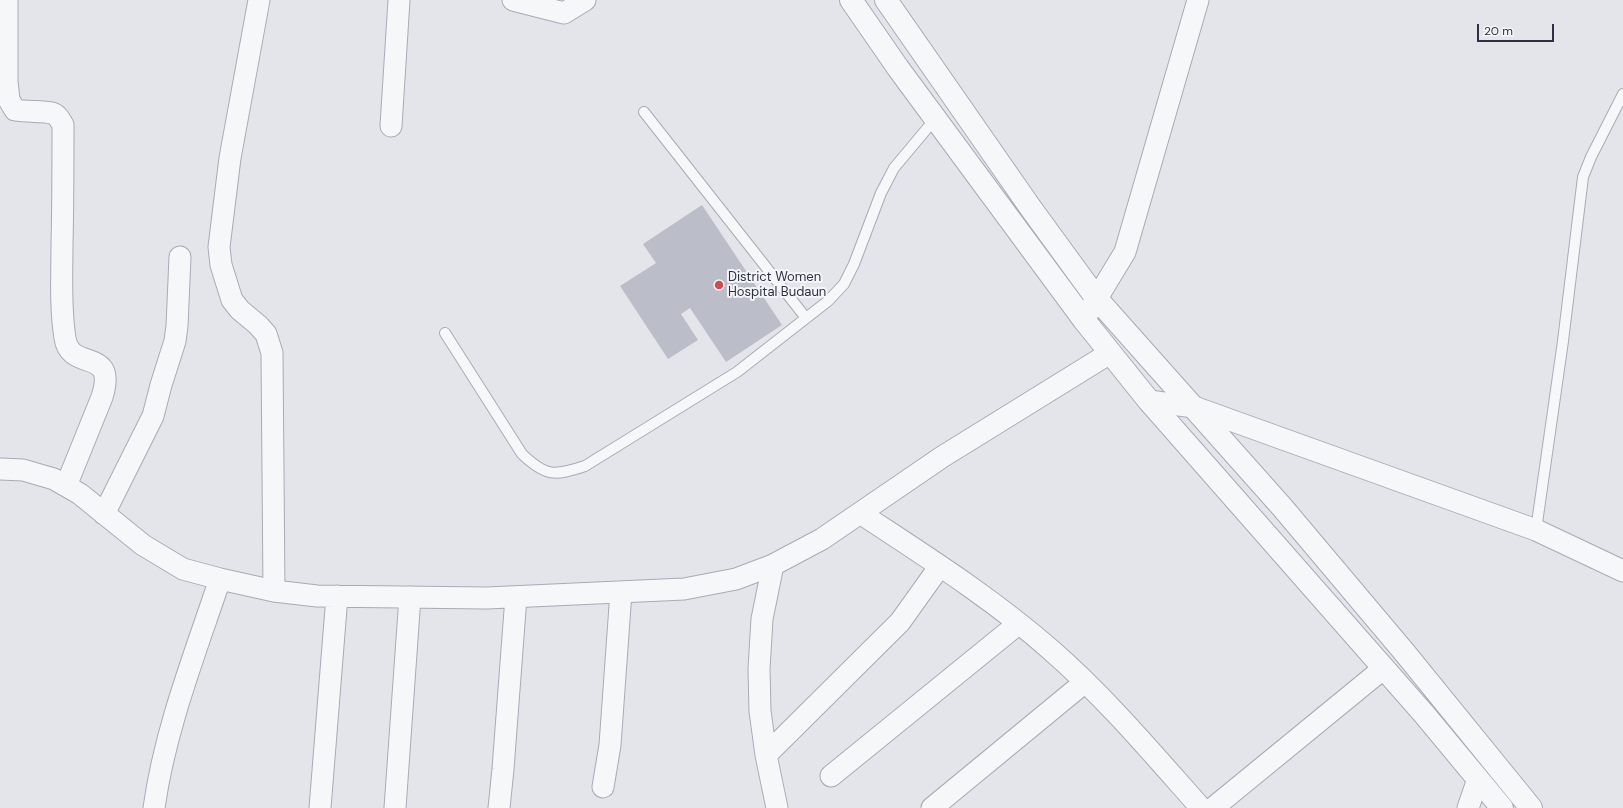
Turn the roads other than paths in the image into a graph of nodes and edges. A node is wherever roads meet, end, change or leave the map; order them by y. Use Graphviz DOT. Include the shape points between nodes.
graph roads {
  1 [pos="7,0"];
  2 [pos="259,0"];
  3 [pos="399,0"];
  4 [pos="513,0"];
  5 [pos="585,0"];
  6 [pos="851,0"];
  7 [pos="886,0"];
  8 [pos="1198,0"];
  9 [pos="1623,94"];
  10 [pos="644,112"];
  11 [pos="935,119"];
  12 [pos="391,126"];
  13 [pos="180,257"];
  14 [pos="1097,299"];
  15 [pos="806,318"];
  16 [pos="1084,320"];
  17 [pos="445,333"];
  18 [pos="1110,353"];
  19 [pos="1149,401"];
  20 [pos="1194,407"];
  21 [pos="0,469"];
  22 [pos="66,486"];
  23 [pos="860,513"];
  24 [pos="104,514"];
  25 [pos="1536,530"];
  26 [pos="773,565"];
  27 [pos="940,566"];
  28 [pos="1623,571"];
  29 [pos="220,579"];
  30 [pos="274,591"];
  31 [pos="621,592"];
  32 [pos="337,596"];
  33 [pos="410,597"];
  34 [pos="516,597"];
  35 [pos="1018,624"];
  36 [pos="1384,668"];
  37 [pos="1085,682"];
  38 [pos="766,755"];
  39 [pos="831,776"];
  40 [pos="1478,779"];
  41 [pos="603,787"];
  42 [pos="154,808"];
  43 [pos="320,808"];
  44 [pos="396,808"];
  45 [pos="499,808"];
  46 [pos="777,808"];
  47 [pos="932,808"];
  48 [pos="1201,808"];
  49 [pos="1213,808"];
  50 [pos="1468,808"];
  51 [pos="1502,808"];
  52 [pos="1530,808"];
  1 -- 22 [label="street" via="9,100 15,110 52,113 59,117 63,125 62,304 65,340 71,351 81,358 98,363 105,371 106,384 102,397"];
  2 -- 30 [label="street" via="230,158 219,247 221,265 232,300 266,334 272,353"];
  3 -- 12 [label="street"];
  4 -- 5 [label="street" via="564,13"];
  6 -- 11 [label="street"];
  7 -- 14 [label="street"];
  8 -- 14 [label="street" via="1125,252"];
  9 -- 25 [label="lane" via="1590,157 1583,177"];
  10 -- 15 [label="lane"];
  11 -- 15 [label="lane" via="894,168 881,193 844,284"];
  11 -- 16 [label="street"];
  13 -- 24 [label="street" via="175,341 153,416"];
  14 -- 16 [label="street"];
  14 -- 20 [label="street"];
  15 -- 17 [label="lane" via="737,372 585,466 568,472 548,473 535,466 522,454"];
  16 -- 18 [label="street"];
  18 -- 19 [label="street"];
  18 -- 23 [label="street" via="942,457"];
  19 -- 20 [label="street"];
  19 -- 36 [label="street"];
  20 -- 25 [label="street"];
  20 -- 52 [label="street" via="1400,647"];
  21 -- 22 [label="street" via="23,470 54,479"];
  22 -- 24 [label="street"];
  23 -- 26 [label="street" via="822,539"];
  23 -- 27 [label="street"];
  24 -- 29 [label="street" via="143,545 183,569"];
  25 -- 28 [label="street"];
  26 -- 31 [label="street" via="736,579 684,589"];
  26 -- 38 [label="street" via="762,619 759,669 760,711"];
  27 -- 35 [label="street" via="968,584"];
  27 -- 38 [label="street" via="900,622"];
  29 -- 30 [label="street"];
  29 -- 42 [label="street" via="175,712 158,775"];
  30 -- 32 [label="street"];
  31 -- 34 [label="street"];
  31 -- 41 [label="street" via="610,745"];
  32 -- 33 [label="street"];
  32 -- 43 [label="street"];
  33 -- 34 [label="street"];
  33 -- 44 [label="street"];
  34 -- 45 [label="street"];
  35 -- 37 [label="street"];
  35 -- 39 [label="street"];
  36 -- 40 [label="street"];
  36 -- 49 [label="street"];
  37 -- 47 [label="street"];
  37 -- 48 [label="street"];
  38 -- 46 [label="street"];
  40 -- 50 [label="street"];
  40 -- 51 [label="street"];
}
